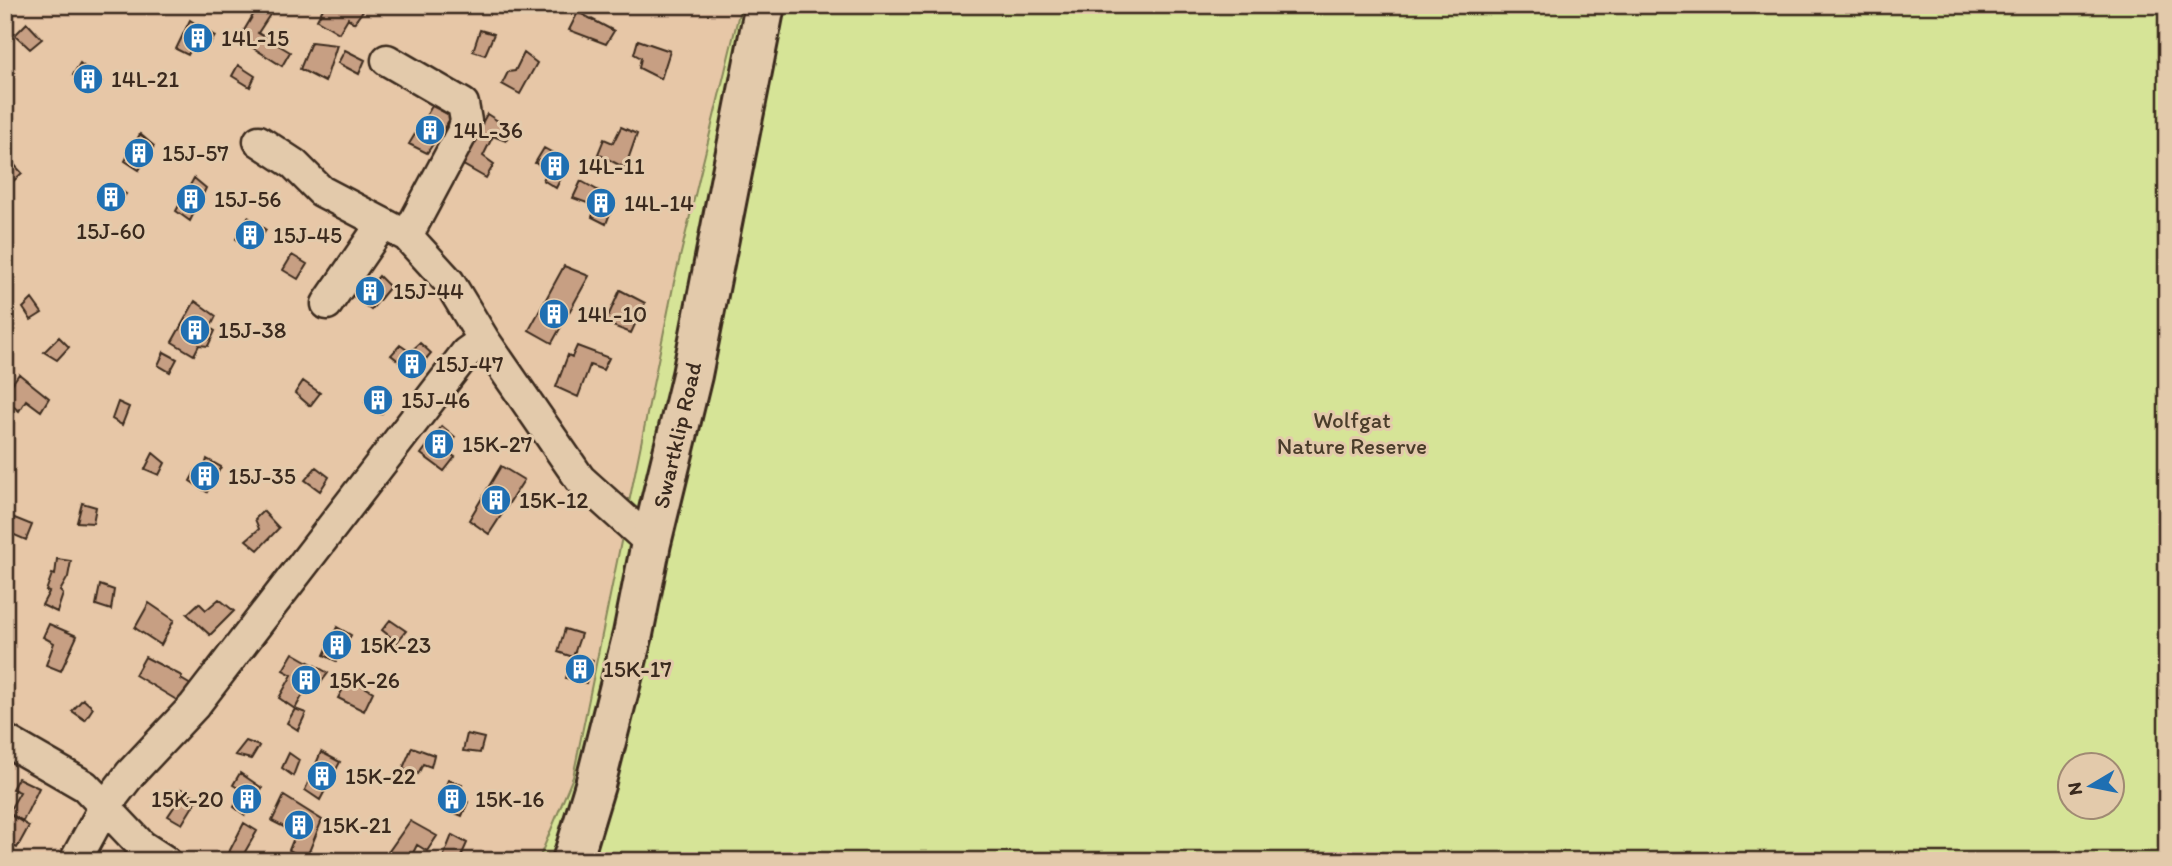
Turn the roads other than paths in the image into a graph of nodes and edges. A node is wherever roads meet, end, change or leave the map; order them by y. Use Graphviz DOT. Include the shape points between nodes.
graph roads {
  1 [pos="765,5"];
  2 [pos="387,60"];
  3 [pos="259,141"];
  4 [pos="394,230"];
  5 [pos="327,304"];
  6 [pos="484,340"];
  7 [pos="651,543"];
  8 [pos="5,740"];
  9 [pos="104,808"];
  10 [pos="75,861"];
  11 [pos="165,861"];
  12 [pos="572,861"];
  1 -- 7 [label="main road, Swartklip Road" via="692,375"];
  2 -- 4 [label="street" via="463,104 466,112 463,131"];
  3 -- 4 [label="street" via="294,164 321,191"];
  4 -- 5 [label="street"];
  4 -- 6 [label="street" via="449,282"];
  6 -- 7 [label="street" via="580,479"];
  6 -- 9 [label="street" via="466,353 194,706"];
  7 -- 12 [label="main road, Swartklip Road" via="634,634"];
  8 -- 9 [label="street" via="85,786"];
  9 -- 10 [label="street"];
  9 -- 11 [label="street" via="142,846"];
}
